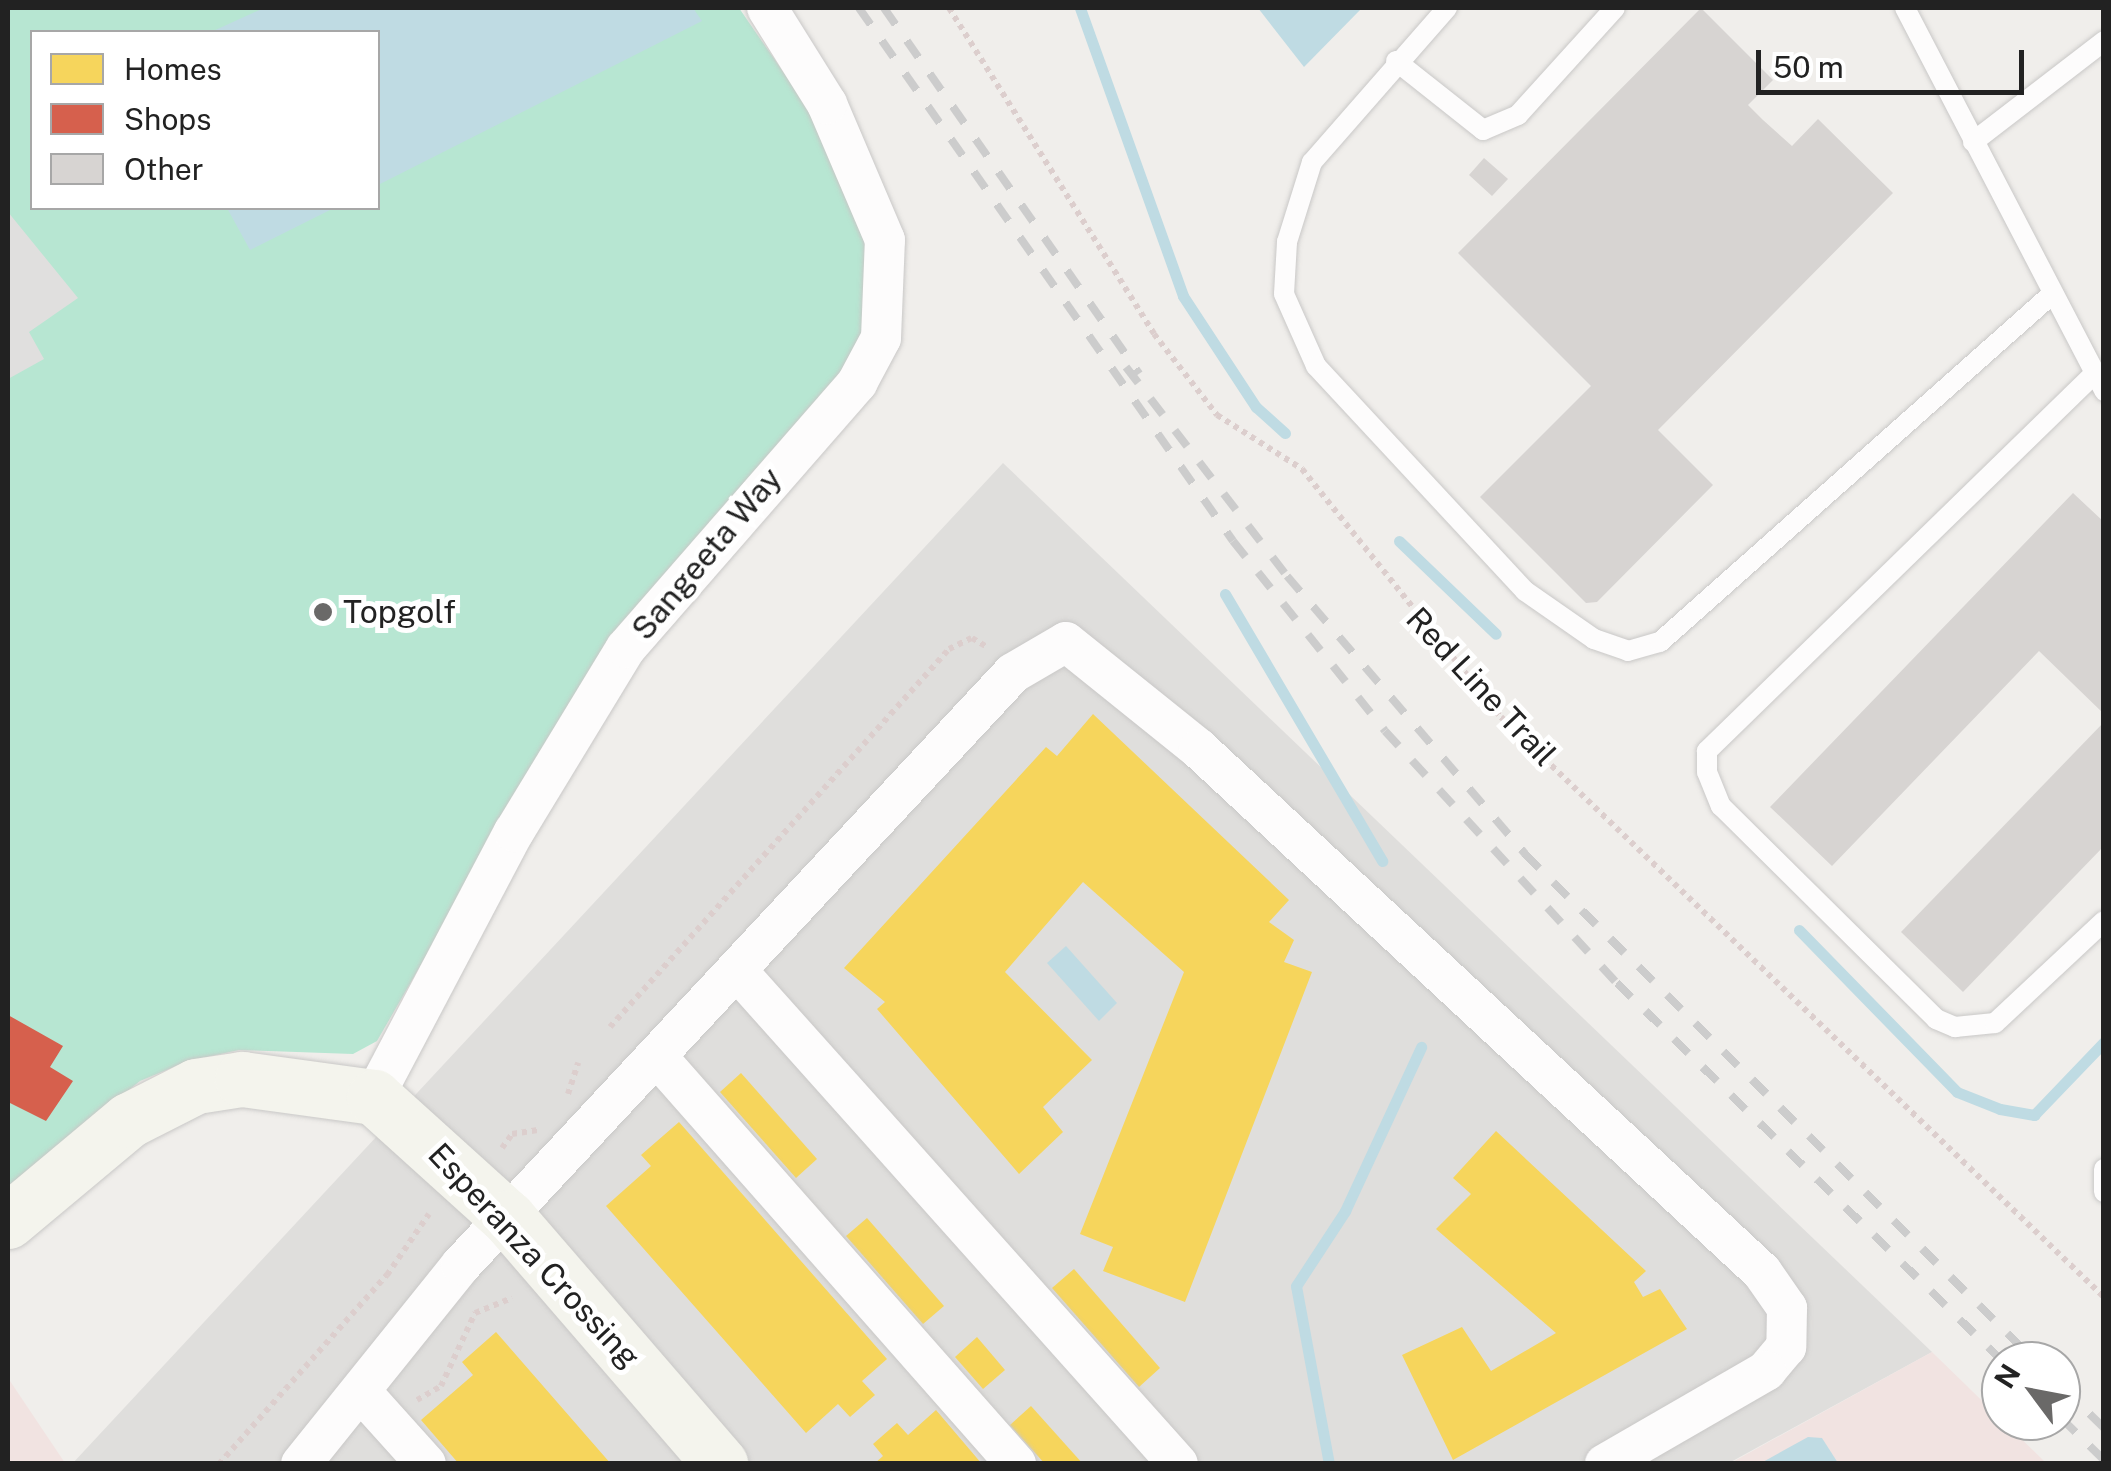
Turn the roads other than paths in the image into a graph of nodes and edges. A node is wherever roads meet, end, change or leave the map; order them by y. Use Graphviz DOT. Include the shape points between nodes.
graph roads {
  1 [pos="767,8"];
  2 [pos="1447,8"];
  3 [pos="1615,8"];
  4 [pos="1905,8"];
  5 [pos="2104,41"];
  6 [pos="1396,61"];
  7 [pos="1973,142"];
  8 [pos="2050,294"];
  9 [pos="2097,385"];
  10 [pos="2104,921"];
  11 [pos="740,974"];
  12 [pos="659,1059"];
  13 [pos="374,1097"];
  14 [pos="2104,1169"];
  15 [pos="2104,1192"];
  16 [pos="508,1218"];
  17 [pos="8,1222"];
  18 [pos="375,1407"];
  19 [pos="301,1464"];
  20 [pos="426,1464"];
  21 [pos="720,1464"];
  22 [pos="1016,1464"];
  23 [pos="1178,1464"];
  24 [pos="1605,1464"];
  1 -- 13 [label="street, Sangeeta Way" via="827,104 885,240 881,338 857,383 626,648 514,832"];
  2 -- 6 [label="lane"];
  3 -- 6 [label="lane" via="1518,115 1483,130"];
  4 -- 7 [label="lane"];
  5 -- 7 [label="lane"];
  6 -- 8 [label="lane" via="1312,162 1287,242 1284,294 1316,366 1525,591 1594,639 1628,651 1660,642"];
  7 -- 8 [label="lane"];
  8 -- 9 [label="lane"];
  9 -- 10 [label="lane" via="1707,751 1706,772 1720,806 1936,1019 1955,1027 1995,1023"];
  11 -- 12 [label="street"];
  11 -- 23 [label="street"];
  11 -- 24 [label="street" via="1013,673 1053,646 1081,650 1762,1272 1787,1308 1786,1347 1766,1372"];
  12 -- 16 [label="street"];
  12 -- 22 [label="street"];
  13 -- 16 [label="street, Esperanza Crossing"];
  13 -- 17 [label="street" via="242,1080 196,1086 129,1120"];
  14 -- 15 [label="lane"];
  16 -- 18 [label="street" via="446,1282"];
  16 -- 21 [label="street, Esperanza Crossing"];
  18 -- 19 [label="street"];
  18 -- 20 [label="street"];
}
